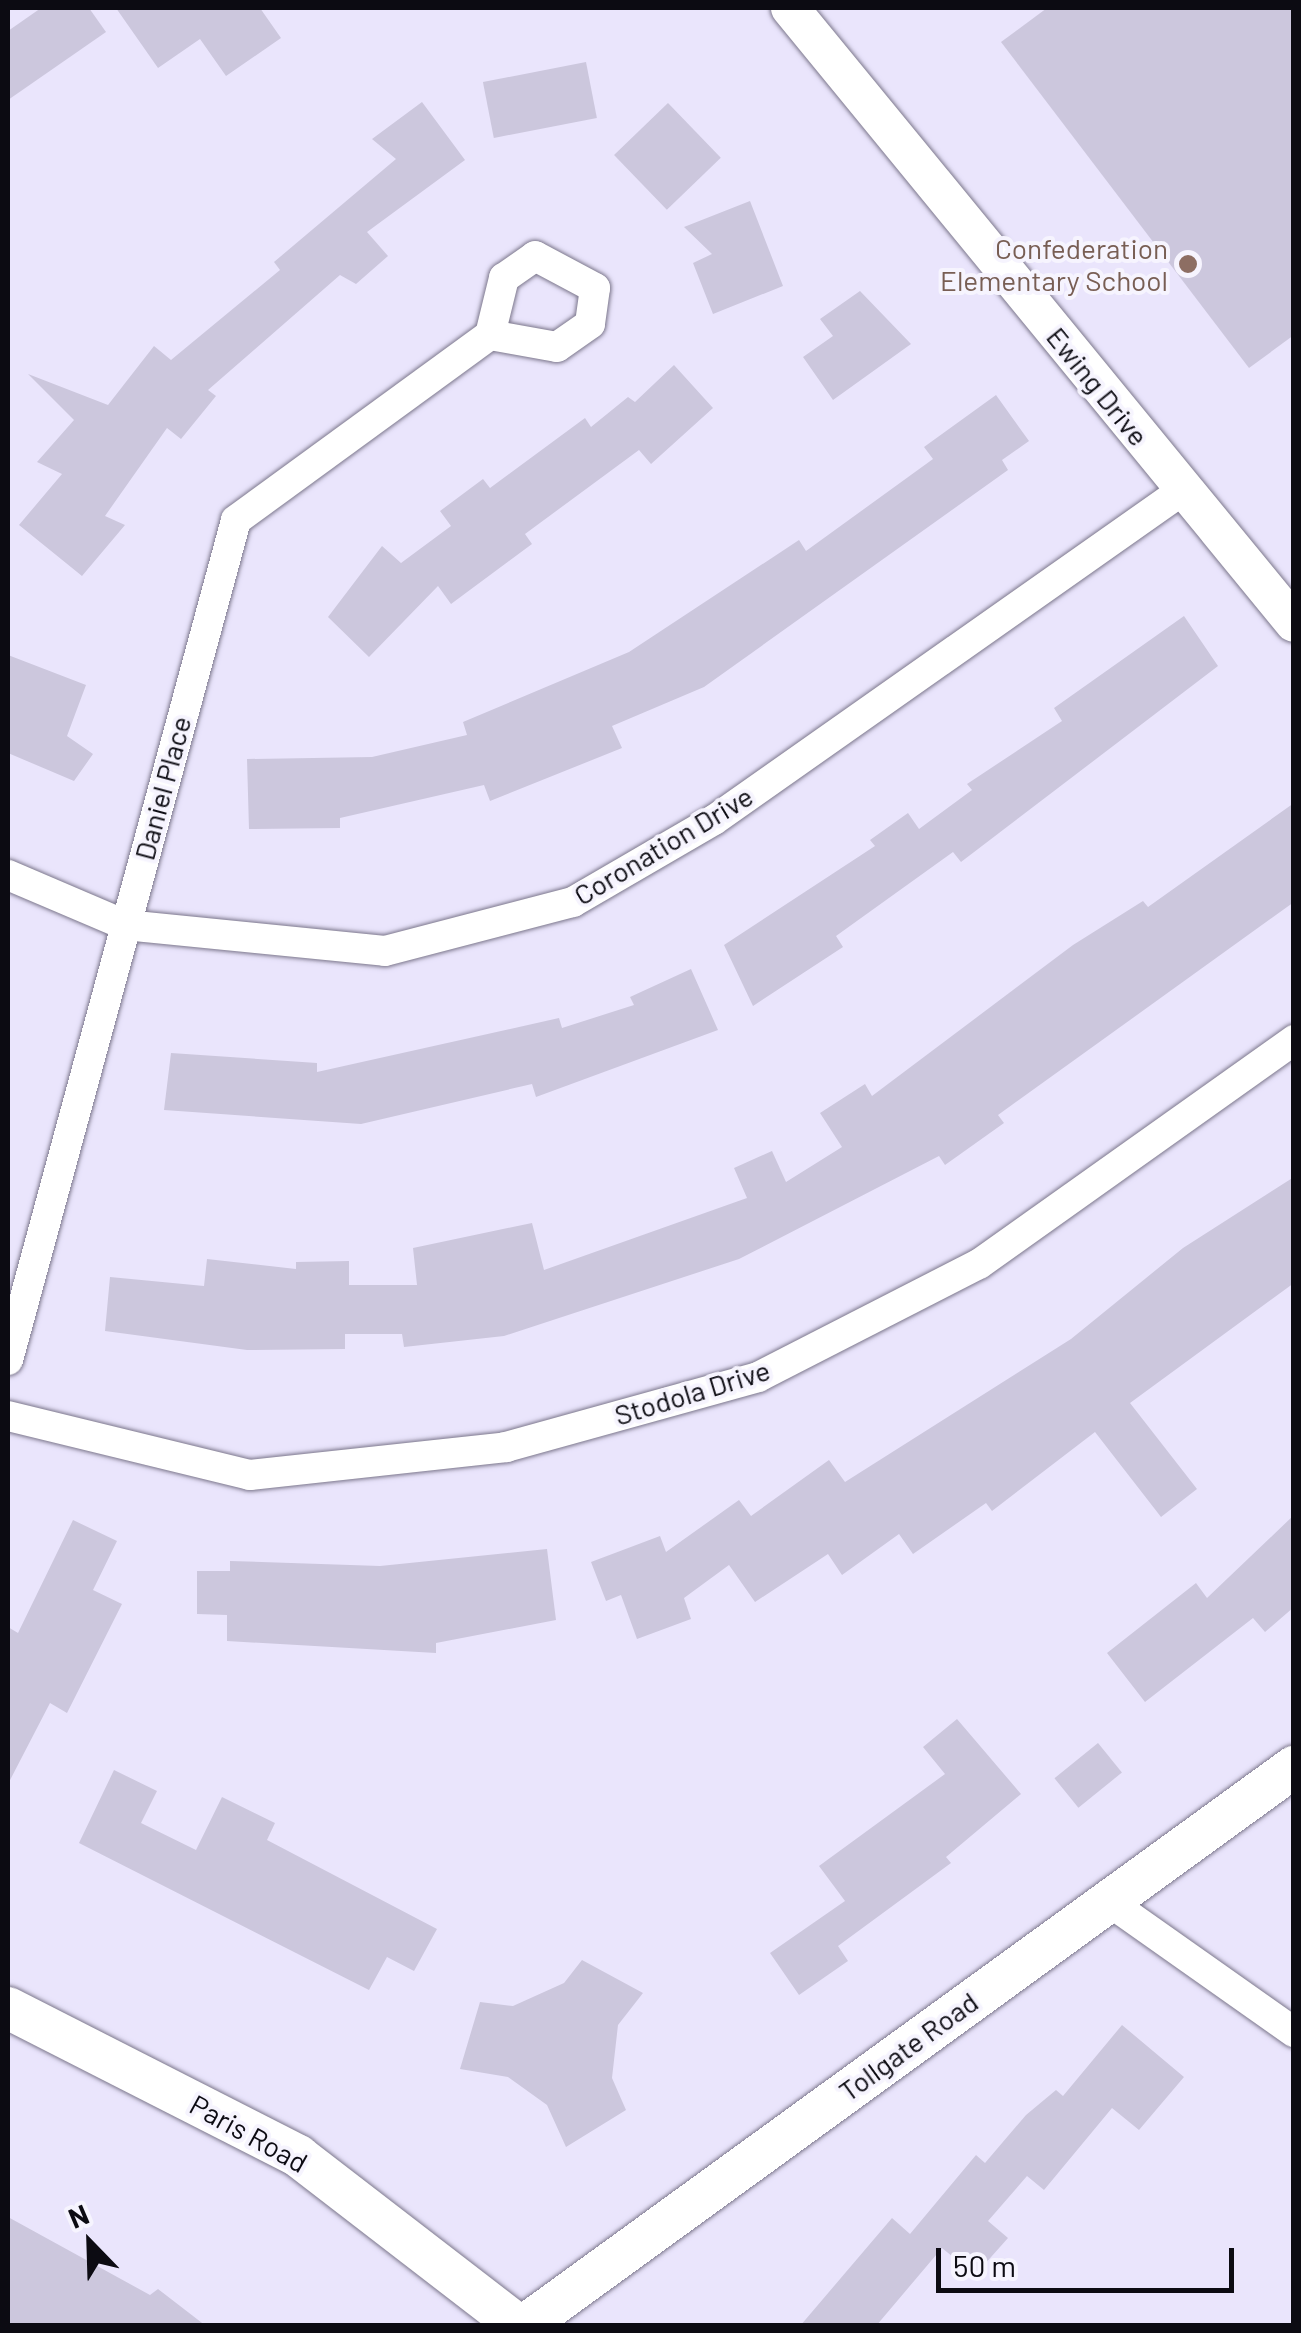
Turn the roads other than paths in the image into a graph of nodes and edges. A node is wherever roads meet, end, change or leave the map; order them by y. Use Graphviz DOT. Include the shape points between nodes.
graph roads {
  1 [pos="790,8"];
  2 [pos="490,335"];
  3 [pos="1183,490"];
  4 [pos="1294,623"];
  5 [pos="8,875"];
  6 [pos="124,926"];
  7 [pos="1294,1040"];
  8 [pos="8,1360"];
  9 [pos="8,1416"];
  10 [pos="1294,1767"];
  11 [pos="1108,1901"];
  12 [pos="8,2008"];
  13 [pos="1294,2032"];
  14 [pos="521,2326"];
  1 -- 3 [label="street, Ewing Drive"];
  2 -- 6 [label="street, Daniel Place" via="236,520"];
  3 -- 4 [label="street, Ewing Drive"];
  3 -- 6 [label="street, Coronation Drive" via="714,820 574,902 385,951"];
  5 -- 6 [label="street, Coronation Drive"];
  6 -- 8 [label="street, Daniel Place"];
  7 -- 9 [label="street, Stodola Drive" via="980,1264 758,1377 506,1447 250,1475"];
  10 -- 11 [label="main road, Tollgate Road"];
  11 -- 13 [label="street"];
  11 -- 14 [label="main road, Tollgate Road"];
  12 -- 14 [label="main road, Paris Road" via="298,2156"];
}
